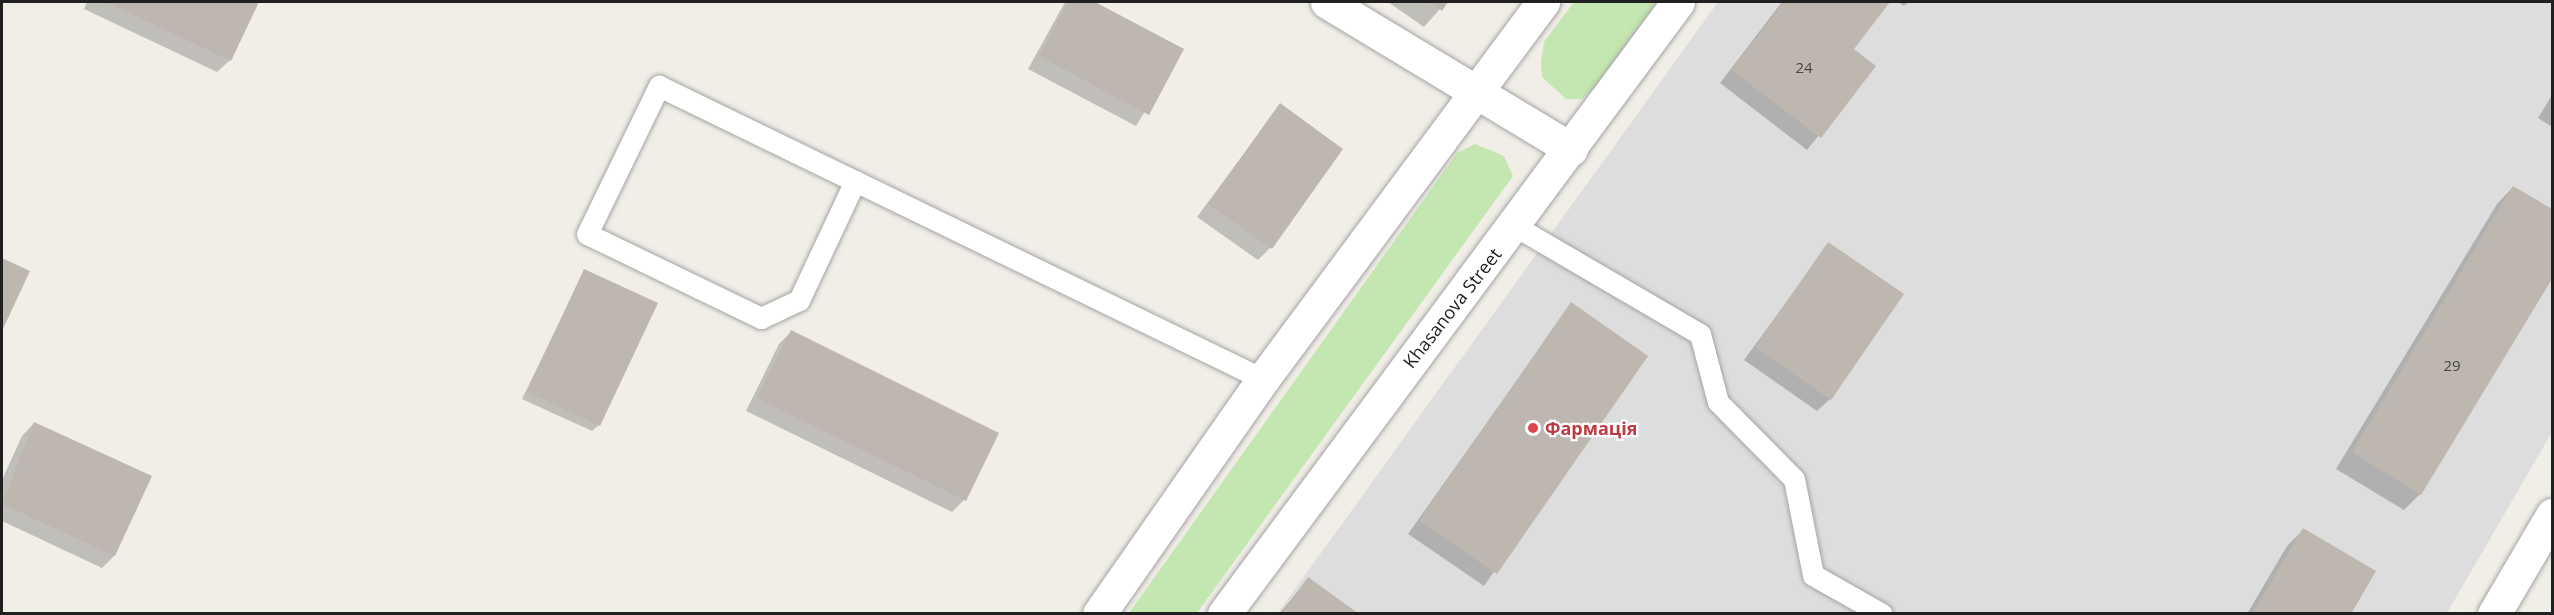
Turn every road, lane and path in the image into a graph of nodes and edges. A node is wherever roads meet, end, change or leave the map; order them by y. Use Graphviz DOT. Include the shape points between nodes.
graph roads {
  1 [pos="1327,2"];
  2 [pos="1543,2"];
  3 [pos="1678,2"];
  4 [pos="1476,94"];
  5 [pos="1571,149"];
  6 [pos="855,181"];
  7 [pos="1515,226"];
  8 [pos="1263,379"];
  9 [pos="2553,514"];
  10 [pos="1099,614"];
  11 [pos="1224,614"];
  12 [pos="1882,614"];
  13 [pos="2494,614"];
  1 -- 4 [label="street"];
  2 -- 4 [label="street"];
  3 -- 5 [label="street, Khasanova Street"];
  4 -- 5 [label="street"];
  4 -- 8 [label="street"];
  5 -- 7 [label="street, Khasanova Street"];
  6 -- 6 [label="lane" via="659,86 587,234 761,318 799,300"];
  6 -- 8 [label="lane"];
  7 -- 11 [label="street, Khasanova Street"];
  7 -- 12 [label="lane" via="1700,334 1718,402 1794,479 1813,575"];
  8 -- 10 [label="street"];
  9 -- 13 [label="street"];
}
